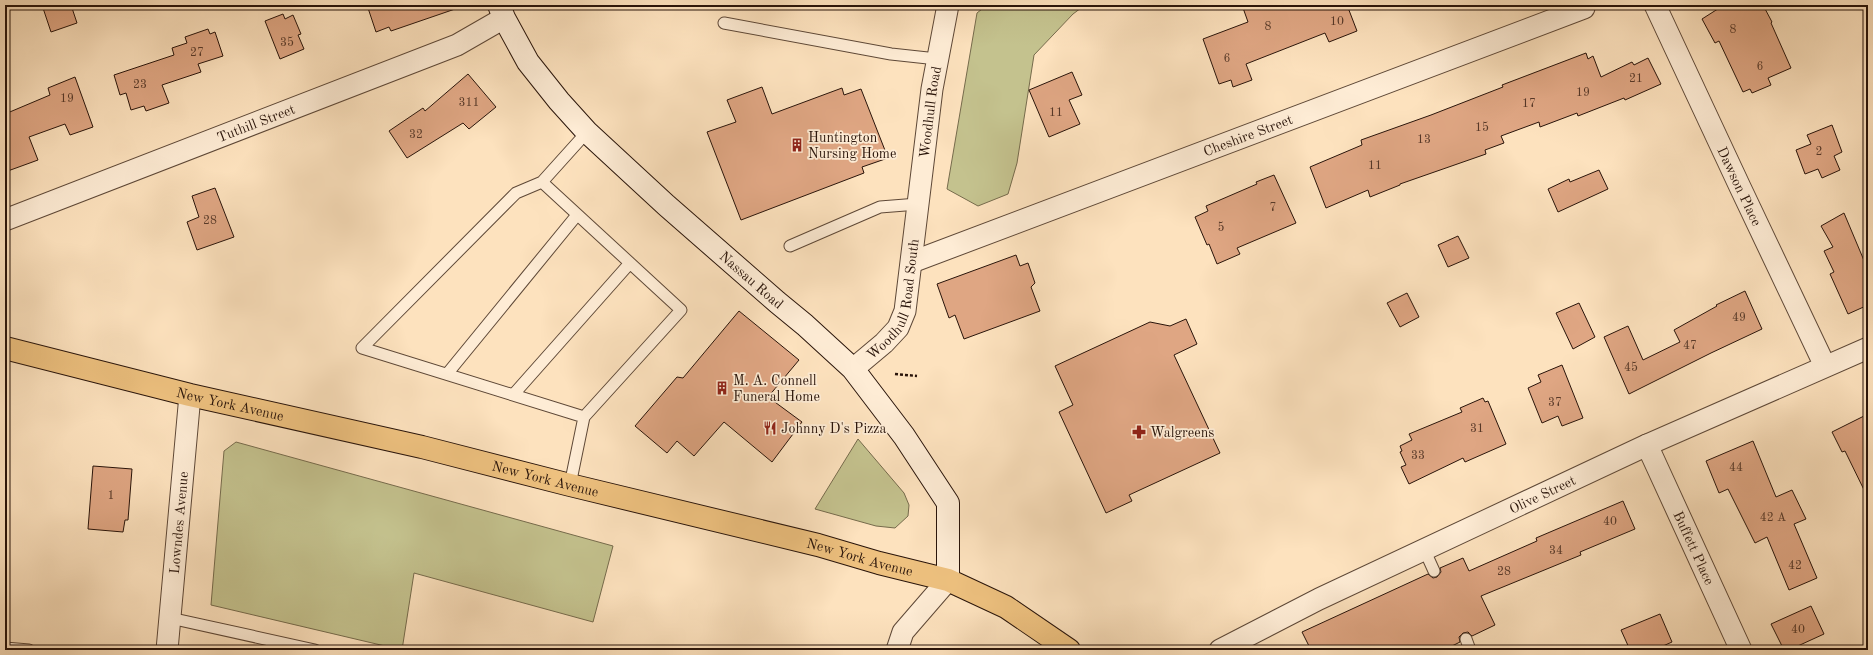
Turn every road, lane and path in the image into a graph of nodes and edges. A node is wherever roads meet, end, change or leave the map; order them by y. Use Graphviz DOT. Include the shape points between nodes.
graph roads {
  1 [pos="948,5"];
  2 [pos="1655,5"];
  3 [pos="1584,8"];
  4 [pos="501,12"];
  5 [pos="724,22"];
  6 [pos="937,59"];
  7 [pos="587,132"];
  8 [pos="542,182"];
  9 [pos="917,212"];
  10 [pos="577,214"];
  11 [pos="5,220"];
  12 [pos="790,246"];
  13 [pos="912,262"];
  14 [pos="630,263"];
  15 [pos="5,348"];
  16 [pos="1868,348"];
  17 [pos="1825,366"];
  18 [pos="853,369"];
  19 [pos="447,374"];
  20 [pos="895,374"];
  21 [pos="917,376"];
  22 [pos="190,395"];
  23 [pos="512,395"];
  24 [pos="584,417"];
  25 [pos="1648,445"];
  26 [pos="570,485"];
  27 [pos="1424,550"];
  28 [pos="1434,571"];
  29 [pos="948,580"];
  30 [pos="170,618"];
  31 [pos="1466,639"];
  32 [pos="5,648"];
  33 [pos="1230,648"];
  34 [pos="28,650"];
  35 [pos="168,650"];
  36 [pos="315,650"];
  37 [pos="897,650"];
  38 [pos="1069,650"];
  39 [pos="1470,650"];
  40 [pos="1742,650"];
  1 -- 6 [label="street, Woodhull Road"];
  2 -- 17 [label="street, Dawson Place"];
  3 -- 13 [label="street, Cheshire Street"];
  4 -- 7 [label="main road, Nassau Road" via="528,62"];
  4 -- 11 [label="street, Tuthill Street" via="457,45"];
  5 -- 6 [label="lane" via="891,54"];
  6 -- 9 [label="street, Woodhull Road"];
  7 -- 8 [label="lane"];
  7 -- 18 [label="main road, Nassau Road"];
  8 -- 10 [label="lane"];
  8 -- 19 [label="lane" via="516,193 362,348"];
  9 -- 12 [label="lane" via="880,207"];
  9 -- 13 [label="street, Woodhull Road South"];
  10 -- 14 [label="lane"];
  10 -- 19 [label="lane"];
  13 -- 18 [label="street, Woodhull Road South" via="905,311 898,328"];
  14 -- 23 [label="lane"];
  14 -- 24 [label="lane" via="681,310"];
  15 -- 22 [label="main road, New York Avenue"];
  16 -- 17 [label="street, Olive Street"];
  17 -- 25 [label="street, Olive Street"];
  18 -- 29 [label="main road, Nassau Road" via="904,436 948,503"];
  19 -- 23 [label="lane"];
  20 -- 21 [label="path"];
  22 -- 26 [label="main road, New York Avenue" via="422,447"];
  22 -- 30 [label="street, Lowndes Avenue"];
  23 -- 24 [label="lane"];
  24 -- 26 [label="lane"];
  25 -- 27 [label="street, Olive Street"];
  25 -- 40 [label="street, Buffett Place"];
  26 -- 29 [label="main road, New York Avenue" via="808,542"];
  27 -- 28 [label="lane"];
  27 -- 33 [label="street, Olive Street" via="1319,599"];
  29 -- 37 [label="street" via="903,632"];
  29 -- 38 [label="main road, New York Avenue" via="1006,607"];
  30 -- 35 [label="street, Lowndes Avenue"];
  30 -- 36 [label="lane"];
  31 -- 39 [label="lane"];
  32 -- 34 [label="lane"];
}
